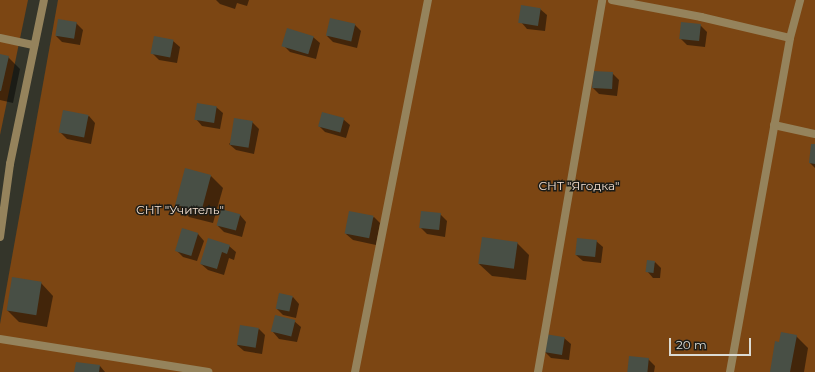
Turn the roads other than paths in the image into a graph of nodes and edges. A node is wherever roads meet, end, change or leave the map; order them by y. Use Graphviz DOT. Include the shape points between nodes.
graph roads {
  1 [pos="44,0"];
  2 [pos="428,0"];
  3 [pos="602,0"];
  4 [pos="612,0"];
  5 [pos="800,0"];
  6 [pos="0,38"];
  7 [pos="790,38"];
  8 [pos="34,45"];
  9 [pos="774,125"];
  10 [pos="815,134"];
  11 [pos="0,237"];
  12 [pos="0,339"];
  13 [pos="208,372"];
  14 [pos="355,372"];
  15 [pos="538,372"];
  16 [pos="730,372"];
  1 -- 8 [label="street"];
  2 -- 14 [label="street"];
  3 -- 15 [label="street"];
  4 -- 7 [label="street"];
  5 -- 7 [label="street"];
  6 -- 8 [label="street"];
  7 -- 9 [label="street"];
  8 -- 11 [label="street" via="10,164"];
  9 -- 10 [label="street"];
  9 -- 16 [label="street"];
  12 -- 13 [label="street"];
}
